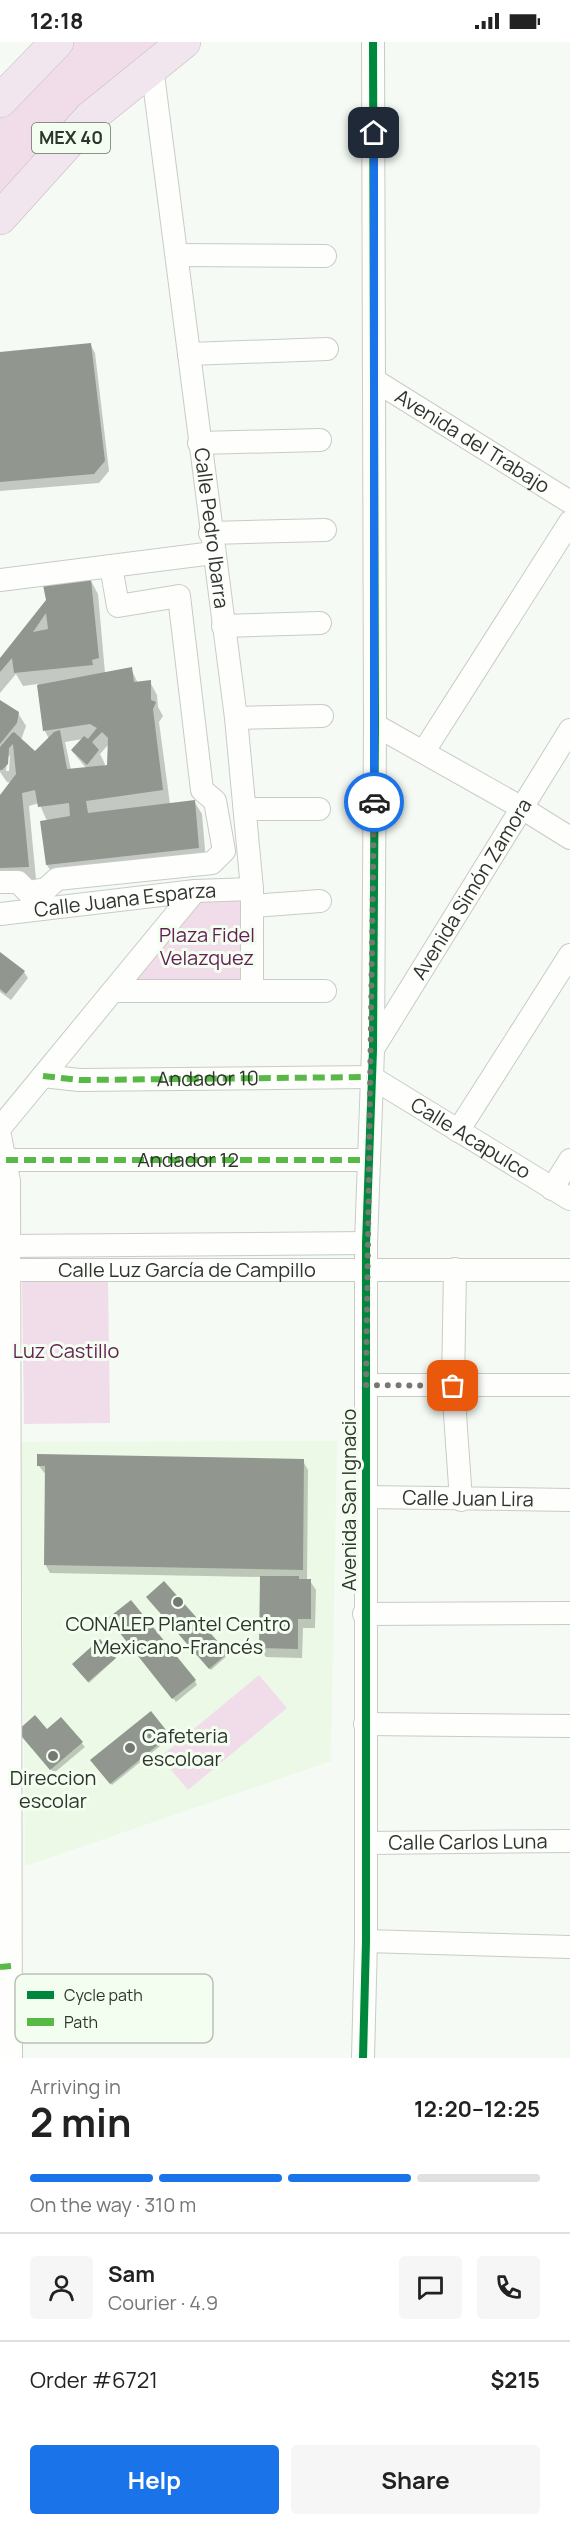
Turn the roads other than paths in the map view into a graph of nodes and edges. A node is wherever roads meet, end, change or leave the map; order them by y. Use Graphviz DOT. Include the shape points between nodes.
graph roads {
  1 [pos="57,42"];
  2 [pos="184,42"];
  3 [pos="373,42"];
  4 [pos="152,67"];
  5 [pos="0,102"];
  6 [pos="0,218"];
  7 [pos="178,255"];
  8 [pos="325,256"];
  9 [pos="327,349"];
  10 [pos="189,354"];
  11 [pos="374,380"];
  12 [pos="320,440"];
  13 [pos="199,443"];
  14 [pos="570,502"];
  15 [pos="570,522"];
  16 [pos="326,530"];
  17 [pos="212,543"];
  18 [pos="111,566"];
  19 [pos="0,580"];
  20 [pos="320,623"];
  21 [pos="223,626"];
  22 [pos="322,716"];
  23 [pos="236,718"];
  24 [pos="375,725"];
  25 [pos="570,730"];
  26 [pos="424,751"];
  27 [pos="522,808"];
  28 [pos="244,809"];
  29 [pos="319,809"];
  30 [pos="570,838"];
  31 [pos="0,882"];
  32 [pos="195,891"];
  33 [pos="252,897"];
  34 [pos="320,901"];
  35 [pos="0,914"];
  36 [pos="570,955"];
  37 [pos="115,991"];
  38 [pos="252,991"];
  39 [pos="326,991"];
  40 [pos="373,1050"];
  41 [pos="43,1076"];
  42 [pos="371,1077"];
  43 [pos="0,1128"];
  44 [pos="458,1131"];
  45 [pos="0,1136"];
  46 [pos="6,1160"];
  47 [pos="369,1160"];
  48 [pos="570,1160"];
  49 [pos="561,1194"];
  50 [pos="366,1243"];
  51 [pos="8,1245"];
  52 [pos="456,1269"];
  53 [pos="7,1270"];
  54 [pos="570,1270"];
  55 [pos="367,1272"];
  56 [pos="366,1385"];
  57 [pos="570,1385"];
  58 [pos="453,1386"];
  59 [pos="366,1497"];
  60 [pos="461,1500"];
  61 [pos="570,1500"];
  62 [pos="4,1567"];
  63 [pos="570,1613"];
  64 [pos="364,1614"];
  65 [pos="4,1700"];
  66 [pos="365,1724"];
  67 [pos="570,1726"];
  68 [pos="570,1841"];
  69 [pos="366,1843"];
  70 [pos="366,1941"];
  71 [pos="570,1947"];
  72 [pos="5,1967"];
  73 [pos="10,2058"];
  74 [pos="363,2058"];
  1 -- 5 [label="highway"];
  2 -- 4 [label="highway, MEX 40"];
  3 -- 11 [label="street, Avenida San Ignacio"];
  4 -- 6 [label="highway, MEX 40" via="91,117"];
  4 -- 7 [label="street, Calle Pedro Ibarra"];
  7 -- 8 [label="street"];
  7 -- 10 [label="street, Calle Pedro Ibarra"];
  9 -- 10 [label="street"];
  10 -- 13 [label="street, Calle Pedro Ibarra"];
  11 -- 14 [label="street, Avenida del Trabajo"];
  11 -- 24 [label="street, Avenida San Ignacio"];
  12 -- 13 [label="street"];
  13 -- 17 [label="street, Calle Pedro Ibarra"];
  15 -- 26 [label="street"];
  16 -- 17 [label="street"];
  17 -- 18 [label="street"];
  17 -- 21 [label="street, Calle Pedro Ibarra"];
  18 -- 19 [label="street"];
  18 -- 31 [label="street" via="118,606 179,596 202,790 215,801 224,851 212,863 57,879 46,890 28,891 18,882"];
  20 -- 21 [label="street"];
  21 -- 23 [label="street, Calle Pedro Ibarra"];
  22 -- 23 [label="street"];
  23 -- 28 [label="street, Calle Pedro Ibarra"];
  24 -- 26 [label="street"];
  24 -- 40 [label="street, Avenida San Ignacio"];
  25 -- 27 [label="street, Avenida Simón Zamora"];
  26 -- 27 [label="street"];
  27 -- 30 [label="street"];
  27 -- 40 [label="street, Avenida Simón Zamora"];
  28 -- 29 [label="street"];
  28 -- 33 [label="street, Calle Pedro Ibarra"];
  32 -- 33 [label="street, Calle Juana Esparza"];
  32 -- 35 [label="street, Calle Juana Esparza"];
  32 -- 37 [label="street"];
  33 -- 34 [label="street, Calle Juana Esparza"];
  33 -- 38 [label="street, Calle Pedro Ibarra"];
  36 -- 44 [label="street"];
  37 -- 38 [label="street"];
  37 -- 41 [label="street"];
  38 -- 39 [label="street"];
  40 -- 42 [label="street, Avenida San Ignacio"];
  41 -- 42 [label="street, Andador 10" via="79,1080"];
  41 -- 43 [label="street"];
  42 -- 44 [label="street, Calle Acapulco"];
  42 -- 47 [label="street, Avenida San Ignacio"];
  44 -- 49 [label="street, Calle Acapulco"];
  45 -- 46 [label="street"];
  46 -- 47 [label="street, Andador 12"];
  46 -- 51 [label="street"];
  47 -- 50 [label="street, Avenida San Ignacio"];
  48 -- 49 [label="street"];
  50 -- 51 [label="street, Calle Luz García de Campillo"];
  50 -- 55 [label="street, Avenida San Ignacio"];
  51 -- 53 [label="street"];
  52 -- 54 [label="street, Calle Luz García de Campillo"];
  52 -- 55 [label="street, Calle Luz García de Campillo"];
  52 -- 58 [label="street"];
  53 -- 55 [label="street, Calle Luz García de Campillo"];
  53 -- 62 [label="street"];
  55 -- 56 [label="street, Avenida San Ignacio"];
  56 -- 58 [label="street"];
  56 -- 59 [label="street, Avenida San Ignacio"];
  57 -- 58 [label="street"];
  58 -- 60 [label="street"];
  59 -- 60 [label="street, Calle Juan Lira"];
  59 -- 64 [label="street, Avenida San Ignacio"];
  60 -- 61 [label="street, Calle Juan Lira"];
  62 -- 65 [label="street"];
  63 -- 64 [label="street"];
  64 -- 66 [label="street, Avenida San Ignacio"];
  65 -- 72 [label="street"];
  66 -- 67 [label="street"];
  66 -- 69 [label="street, Avenida San Ignacio"];
  68 -- 69 [label="street, Calle Carlos Luna"];
  69 -- 70 [label="street, Avenida San Ignacio"];
  70 -- 71 [label="street"];
  70 -- 74 [label="street, Avenida San Ignacio"];
  72 -- 73 [label="street"];
}
